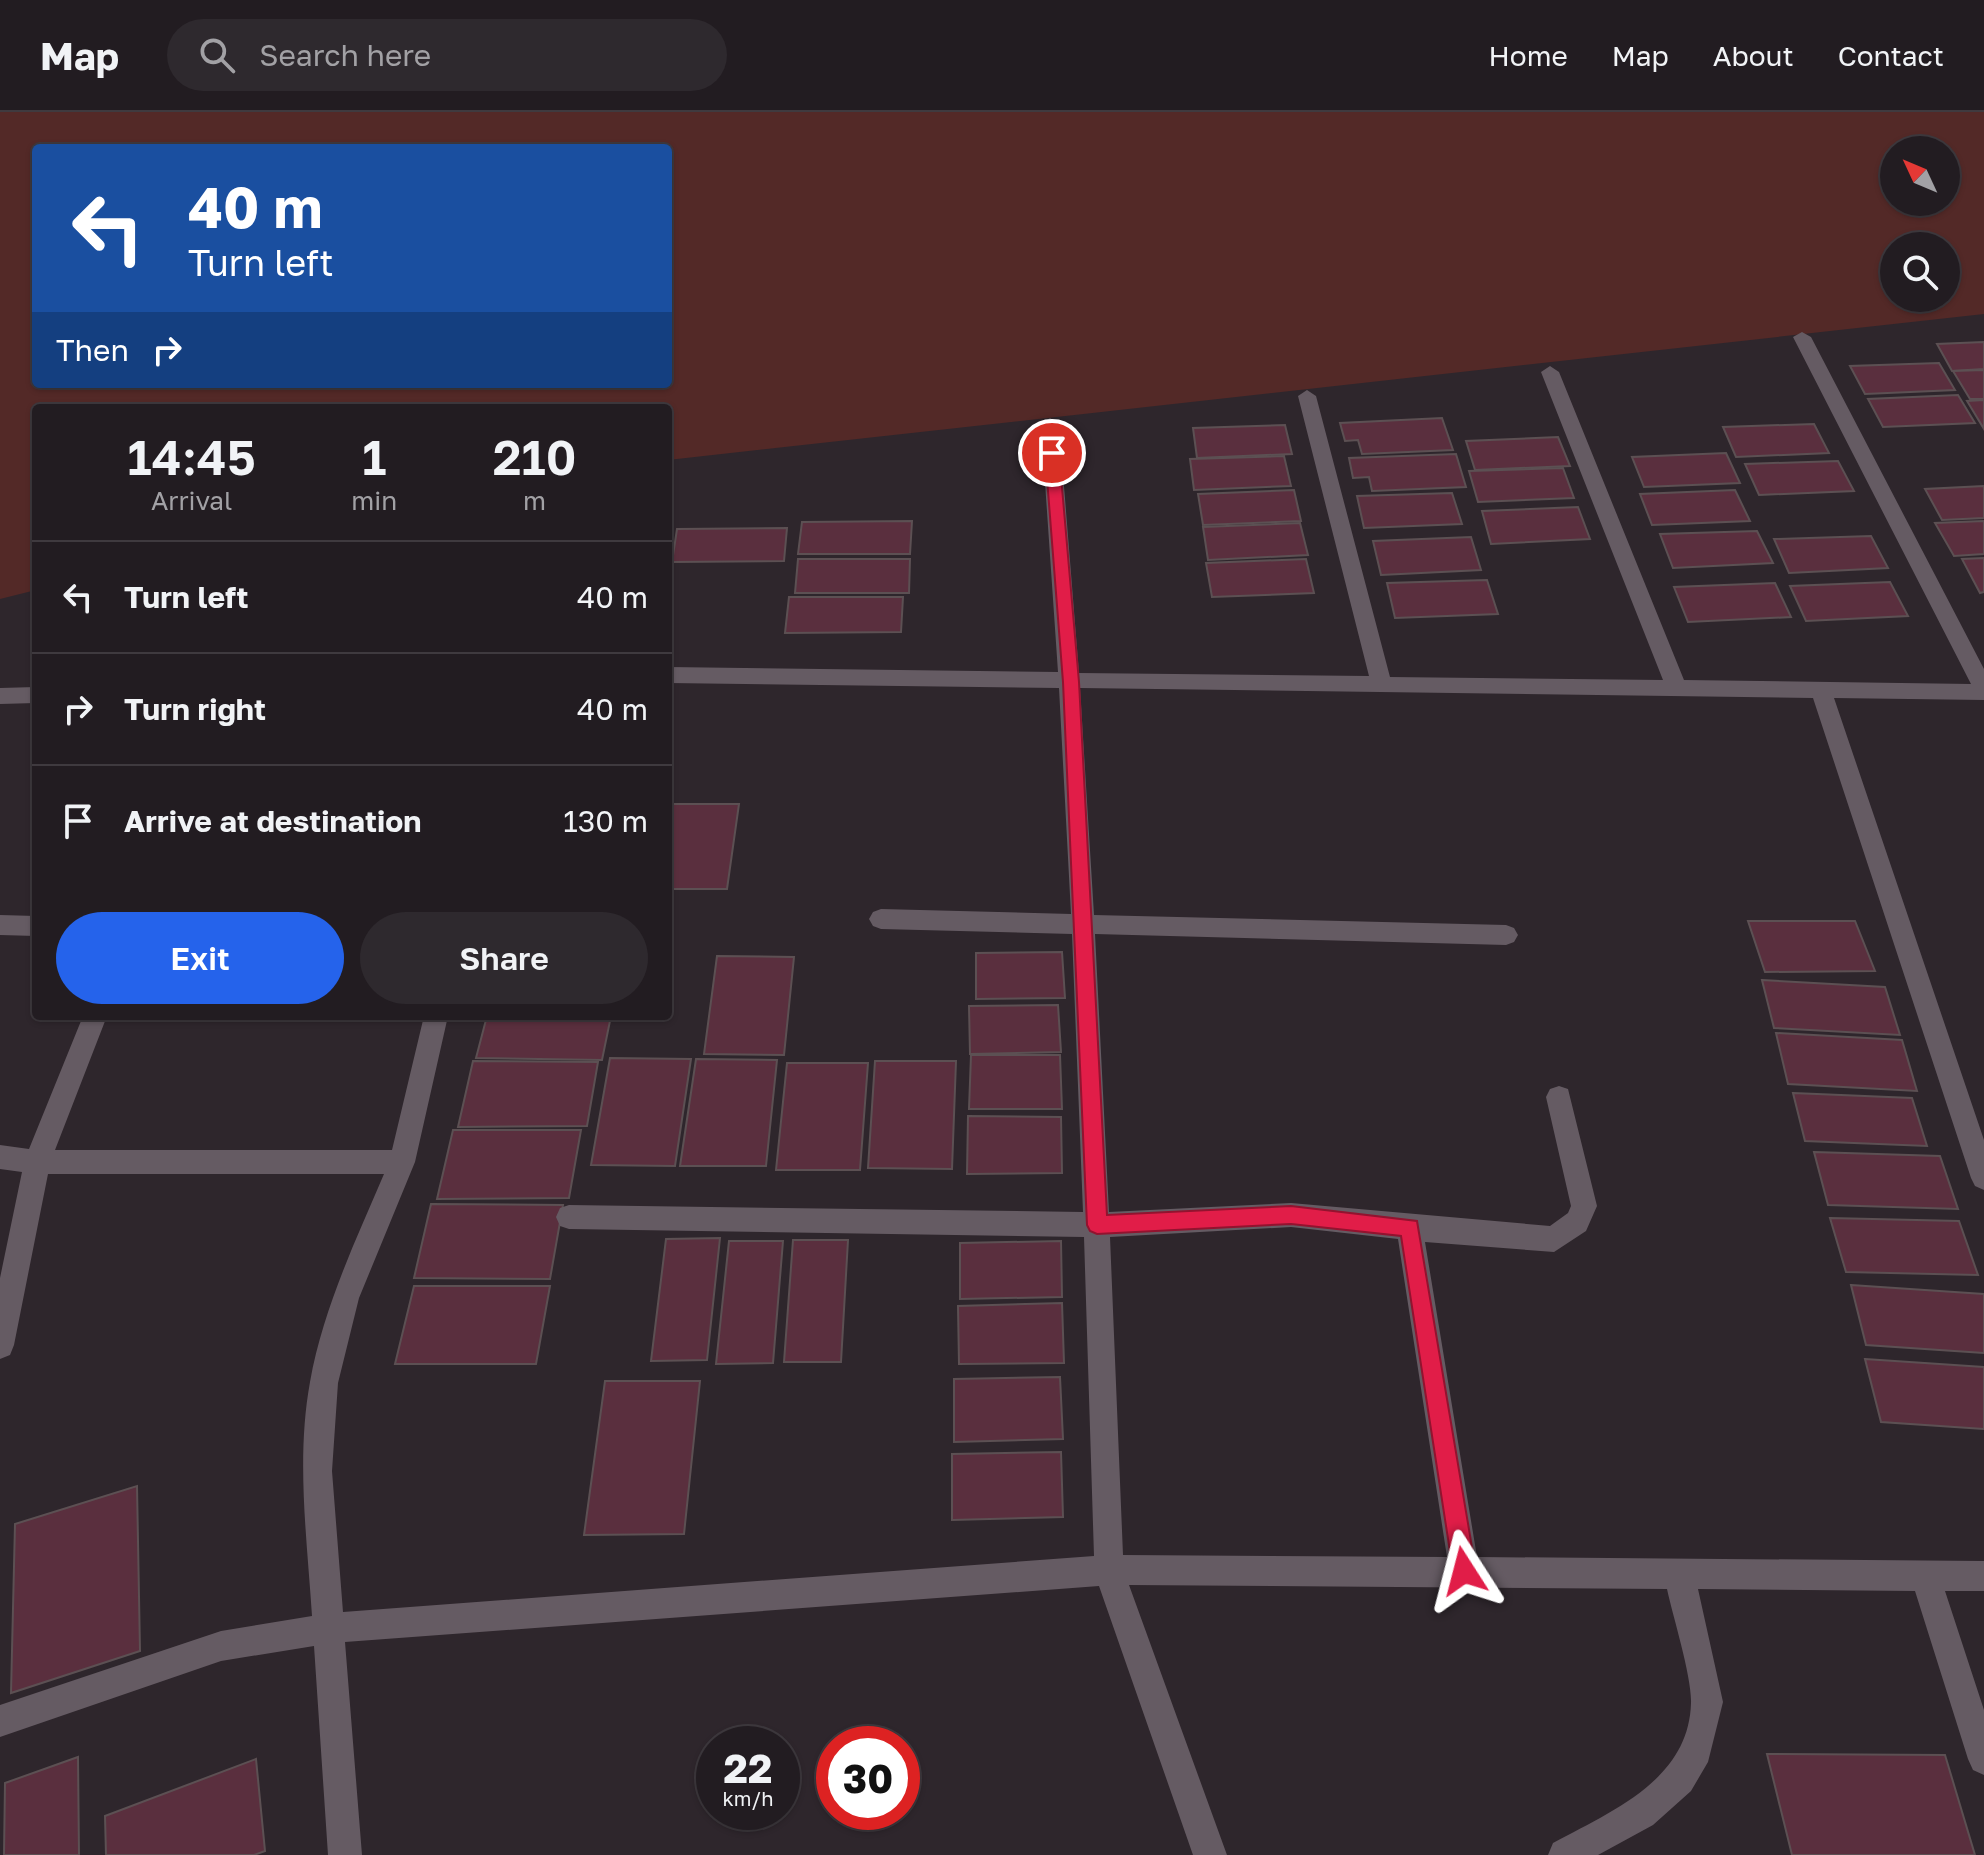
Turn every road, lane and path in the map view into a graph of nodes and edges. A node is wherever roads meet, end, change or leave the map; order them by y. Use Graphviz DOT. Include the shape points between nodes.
graph roads {
  1 [pos="1802,337"];
  2 [pos="1550,372"];
  3 [pos="1307,396"];
  4 [pos="1050,424"];
  5 [pos="672,675"];
  6 [pos="1071,682"];
  7 [pos="1382,687"];
  8 [pos="1677,690"];
  9 [pos="1984,690"];
  10 [pos="1822,692"];
  11 [pos="32,695"];
  12 [pos="0,696"];
  13 [pos="881,919"];
  14 [pos="1083,923"];
  15 [pos="0,925"];
  16 [pos="32,926"];
  17 [pos="1506,935"];
  18 [pos="93,1020"];
  19 [pos="435,1020"];
  20 [pos="1559,1097"];
  21 [pos="0,1157"];
  22 [pos="37,1162"];
  23 [pos="402,1162"];
  24 [pos="1984,1178"];
  25 [pos="569,1217"];
  26 [pos="1097,1225"];
  27 [pos="1410,1228"];
  28 [pos="0,1345"];
  29 [pos="1109,1570"];
  30 [pos="1464,1571"];
  31 [pos="1679,1573"];
  32 [pos="1925,1575"];
  33 [pos="1984,1576"];
  34 [pos="330,1628"];
  35 [pos="0,1721"];
  36 [pos="1984,1759"];
  37 [pos="345,1855"];
  38 [pos="1210,1855"];
  39 [pos="1565,1855"];
  1 -- 9 [label="street"];
  2 -- 8 [label="street"];
  3 -- 7 [label="street"];
  4 -- 6 [label="street"];
  5 -- 6 [label="street"];
  6 -- 7 [label="street"];
  6 -- 14 [label="street"];
  7 -- 8 [label="street"];
  8 -- 10 [label="street"];
  9 -- 10 [label="street"];
  10 -- 24 [label="street"];
  11 -- 12 [label="street"];
  13 -- 14 [label="street"];
  14 -- 17 [label="street"];
  14 -- 26 [label="street"];
  15 -- 16 [label="street"];
  18 -- 22 [label="street"];
  19 -- 23 [label="street"];
  20 -- 27 [label="street" via="1584,1206 1577,1222 1554,1239"];
  21 -- 22 [label="street"];
  22 -- 23 [label="street"];
  22 -- 28 [label="street"];
  23 -- 34 [label="street" via="345,1298 324,1383 317,1471"];
  25 -- 26 [label="street"];
  26 -- 27 [label="street" via="1291,1215"];
  26 -- 29 [label="street"];
  27 -- 30 [label="street"];
  29 -- 30 [label="street"];
  29 -- 34 [label="street"];
  29 -- 38 [label="street"];
  30 -- 31 [label="street"];
  31 -- 32 [label="street"];
  31 -- 39 [label="street" via="1707,1702 1697,1751 1680,1780 1641,1813"];
  32 -- 33 [label="street"];
  32 -- 36 [label="street"];
  34 -- 35 [label="street" via="221,1646"];
  34 -- 37 [label="street"];
}
